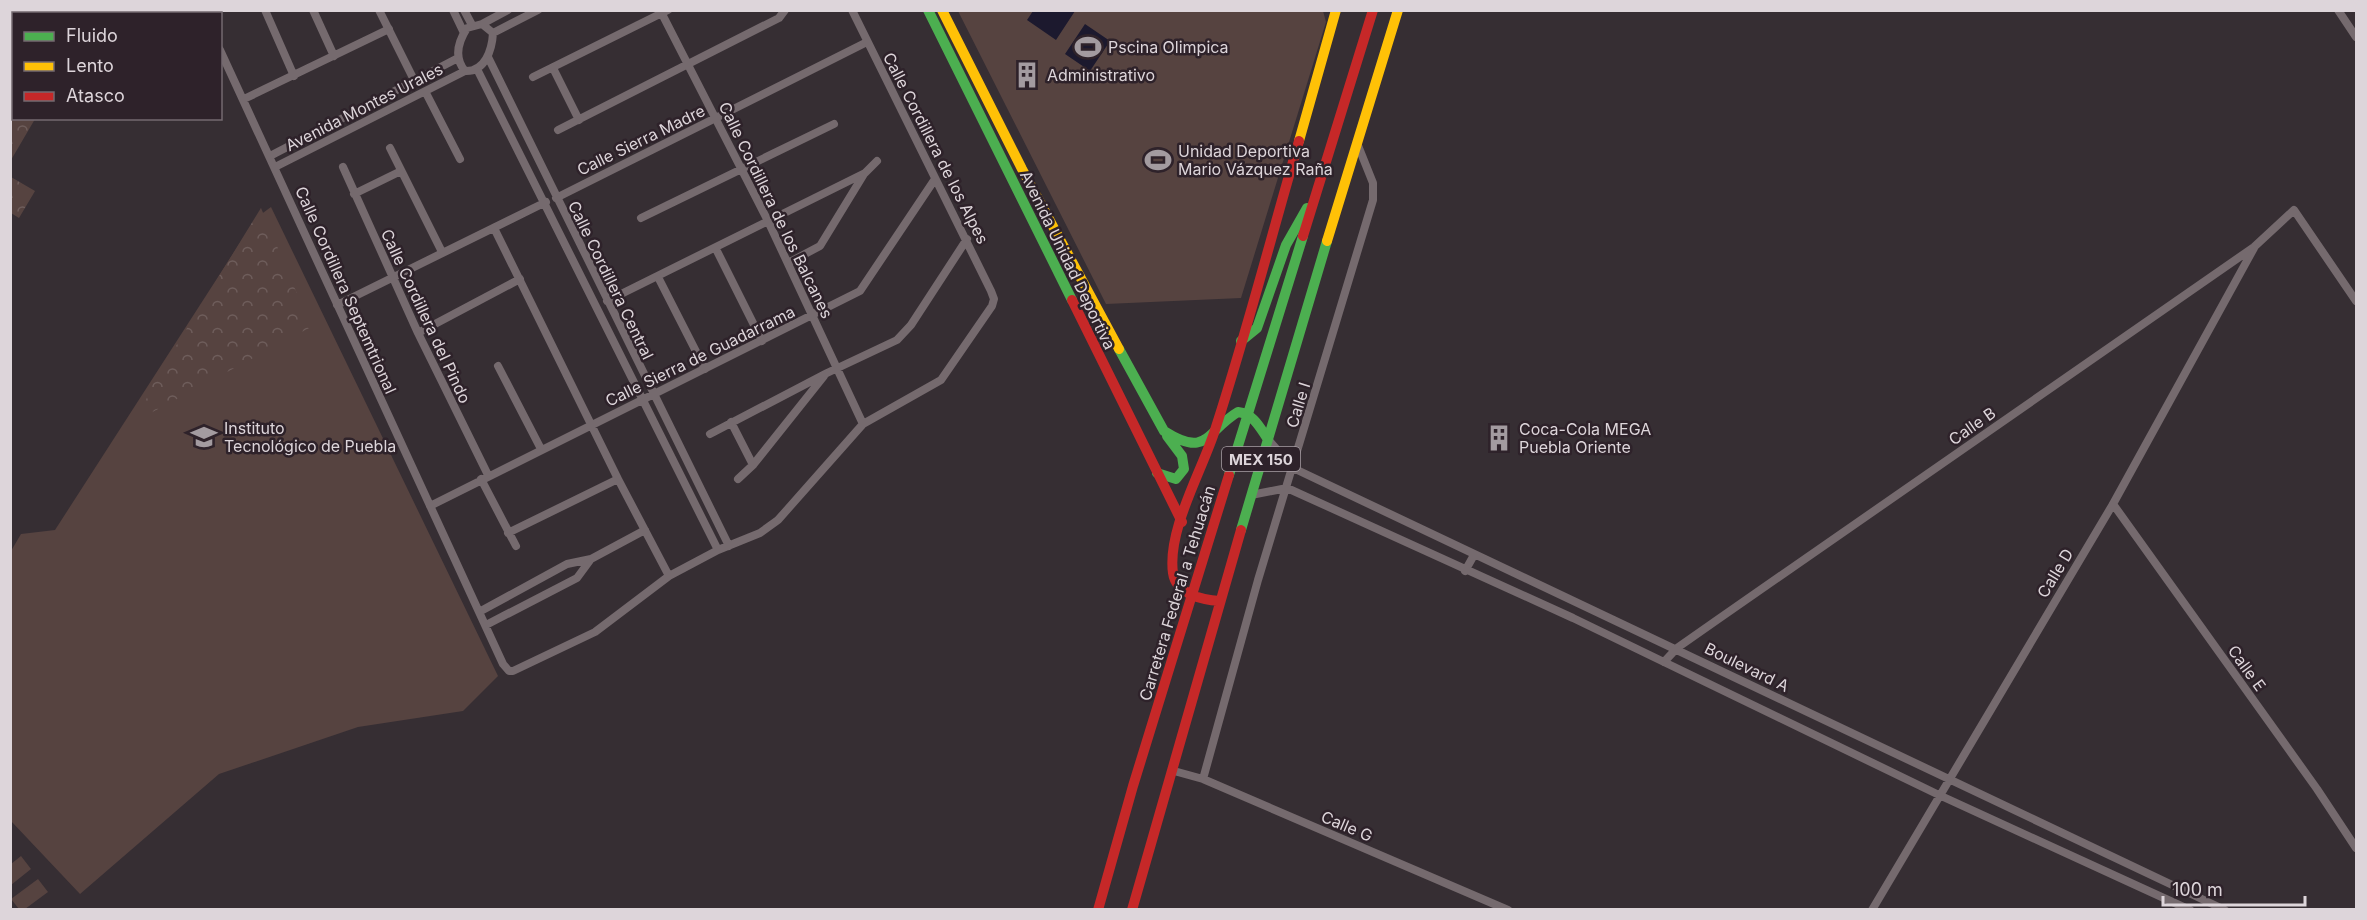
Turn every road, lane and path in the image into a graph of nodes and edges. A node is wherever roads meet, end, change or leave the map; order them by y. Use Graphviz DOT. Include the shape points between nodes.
graph roads {
  1 [pos="265,10"];
  2 [pos="313,10"];
  3 [pos="379,10"];
  4 [pos="453,10"];
  5 [pos="464,10"];
  6 [pos="508,10"];
  7 [pos="538,10"];
  8 [pos="852,10"];
  9 [pos="928,10"];
  10 [pos="942,10"];
  11 [pos="1336,10"];
  12 [pos="1373,10"];
  13 [pos="1398,10"];
  14 [pos="2338,10"];
  15 [pos="663,12"];
  16 [pos="785,12"];
  17 [pos="482,24"];
  18 [pos="472,25"];
  19 [pos="389,29"];
  20 [pos="464,33"];
  21 [pos="493,33"];
  22 [pos="2356,37"];
  23 [pos="867,42"];
  24 [pos="222,54"];
  25 [pos="334,56"];
  26 [pos="488,57"];
  27 [pos="458,58"];
  28 [pos="688,67"];
  29 [pos="553,68"];
  30 [pos="477,69"];
  31 [pos="465,71"];
  32 [pos="294,76"];
  33 [pos="533,76"];
  34 [pos="415,82"];
  35 [pos="426,93"];
  36 [pos="244,99"];
  37 [pos="990,105"];
  38 [pos="977,111"];
  39 [pos="716,118"];
  40 [pos="579,120"];
  41 [pos="834,124"];
  42 [pos="328,127"];
  43 [pos="558,130"];
  44 [pos="336,138"];
  45 [pos="1008,139"];
  46 [pos="1357,143"];
  47 [pos="994,144"];
  48 [pos="390,148"];
  49 [pos="270,156"];
  50 [pos="460,159"];
  51 [pos="877,161"];
  52 [pos="275,167"];
  53 [pos="343,167"];
  54 [pos="741,169"];
  55 [pos="1022,169"];
  56 [pos="401,171"];
  57 [pos="865,173"];
  58 [pos="1009,174"];
  59 [pos="935,179"];
  60 [pos="1320,183"];
  61 [pos="354,194"];
  62 [pos="556,198"];
  63 [pos="546,202"];
  64 [pos="641,218"];
  65 [pos="768,221"];
  66 [pos="494,228"];
  67 [pos="967,239"];
  68 [pos="2254,247"];
  69 [pos="716,249"];
  70 [pos="442,252"];
  71 [pos="788,263"];
  72 [pos="392,277"];
  73 [pos="657,277"];
  74 [pos="520,279"];
  75 [pos="607,301"];
  76 [pos="2356,301"];
  77 [pos="336,305"];
  78 [pos="814,315"];
  79 [pos="418,333"];
  80 [pos="762,341"];
  81 [pos="1241,341"];
  82 [pos="498,366"];
  83 [pos="838,368"];
  84 [pos="705,369"];
  85 [pos="826,373"];
  86 [pos="652,394"];
  87 [pos="643,399"];
  88 [pos="1248,414"];
  89 [pos="730,422"];
  90 [pos="591,424"];
  91 [pos="863,424"];
  92 [pos="1164,431"];
  93 [pos="1214,432"];
  94 [pos="710,434"];
  95 [pos="1267,438"];
  96 [pos="541,449"];
  97 [pos="753,465"];
  98 [pos="1293,468"];
  99 [pos="1157,473"];
  100 [pos="484,477"];
  101 [pos="618,479"];
  102 [pos="738,479"];
  103 [pos="1287,488"];
  104 [pos="1251,495"];
  105 [pos="2113,504"];
  106 [pos="430,506"];
  107 [pos="1182,522"];
  108 [pos="645,530"];
  109 [pos="508,534"];
  110 [pos="516,546"];
  111 [pos="729,546"];
  112 [pos="718,550"];
  113 [pos="1474,555"];
  114 [pos="591,559"];
  115 [pos="1465,571"];
  116 [pos="669,576"];
  117 [pos="1192,595"];
  118 [pos="1220,601"];
  119 [pos="479,612"];
  120 [pos="486,625"];
  121 [pos="1677,648"];
  122 [pos="1664,662"];
  123 [pos="1174,771"];
  124 [pos="1203,779"];
  125 [pos="1947,780"];
  126 [pos="1939,795"];
  127 [pos="2056,830"];
  128 [pos="2049,845"];
  129 [pos="2356,848"];
  130 [pos="1098,909"];
  131 [pos="1132,909"];
  132 [pos="1508,909"];
  133 [pos="1872,909"];
  134 [pos="2190,909"];
  135 [pos="2225,909"];
  1 -- 32 [label="street"];
  2 -- 25 [label="street"];
  3 -- 19 [label="street"];
  4 -- 20 [label="street"];
  5 -- 18 [label="street"];
  6 -- 17 [label="street"];
  7 -- 21 [label="street"];
  8 -- 23 [label="street, Calle Cordillera de los Alpes"];
  9 -- 38 [label="main road, Avenida Unidad Deportiva"];
  10 -- 37 [label="main road, Avenida Unidad Deportiva"];
  11 -- 81 [label="main road"];
  12 -- 60 [label="main road, Carretera Federal a Tehuacán / MEX 150"];
  13 -- 46 [label="main road, MEX 150"];
  14 -- 22 [label="street"];
  15 -- 28 [label="street, Calle Cordillera de los Balcanes"];
  15 -- 29 [label="street"];
  16 -- 28 [label="street"];
  17 -- 18 [label="street"];
  17 -- 21 [label="street"];
  18 -- 20 [label="street"];
  19 -- 25 [label="street"];
  19 -- 34 [label="street"];
  20 -- 27 [label="street"];
  21 -- 26 [label="street"];
  23 -- 39 [label="street, Calle Sierra Madre"];
  23 -- 59 [label="street, Calle Cordillera de los Alpes"];
  24 -- 36 [label="street, Calle Cordillera Septemtrional"];
  25 -- 32 [label="street"];
  26 -- 30 [label="street"];
  26 -- 62 [label="street, Calle Cordillera Central"];
  27 -- 31 [label="street"];
  27 -- 34 [label="street, Avenida Montes Urales"];
  28 -- 39 [label="street, Calle Cordillera de los Balcanes"];
  28 -- 40 [label="street"];
  29 -- 33 [label="street"];
  29 -- 40 [label="street"];
  30 -- 31 [label="street"];
  30 -- 63 [label="street, Calle Cordillera Central"];
  31 -- 35 [label="street, Avenida Montes Urales"];
  32 -- 36 [label="street"];
  34 -- 42 [label="street, Avenida Montes Urales"];
  35 -- 44 [label="street, Avenida Montes Urales"];
  35 -- 50 [label="street"];
  36 -- 49 [label="street, Calle Cordillera Septemtrional"];
  37 -- 38 [label="main road"];
  37 -- 45 [label="main road, Avenida Unidad Deportiva"];
  38 -- 47 [label="main road, Avenida Unidad Deportiva"];
  39 -- 54 [label="street, Calle Cordillera de los Balcanes"];
  39 -- 62 [label="street, Calle Sierra Madre"];
  40 -- 43 [label="street"];
  41 -- 54 [label="street"];
  42 -- 44 [label="street"];
  42 -- 49 [label="street, Avenida Montes Urales"];
  44 -- 52 [label="street, Avenida Montes Urales"];
  45 -- 47 [label="main road"];
  45 -- 55 [label="main road, Avenida Unidad Deportiva"];
  46 -- 95 [label="main road, MEX 150"];
  46 -- 98 [label="street, Calle I" via="1373,183 1373,200"];
  47 -- 58 [label="main road, Avenida Unidad Deportiva"];
  48 -- 56 [label="street"];
  49 -- 52 [label="street, Calle Cordillera Septemtrional"];
  51 -- 57 [label="street"];
  52 -- 77 [label="street, Calle Cordillera Septemtrional"];
  53 -- 61 [label="street, Calle Cordillera del Pindo"];
  54 -- 64 [label="street"];
  54 -- 65 [label="street, Calle Cordillera de los Balcanes"];
  55 -- 58 [label="main road"];
  55 -- 92 [label="main road, Avenida Unidad Deportiva"];
  56 -- 61 [label="street"];
  56 -- 70 [label="street"];
  57 -- 65 [label="street"];
  57 -- 71 [label="street" via="820,246"];
  58 -- 99 [label="main road, Avenida Unidad Deportiva"];
  59 -- 67 [label="street, Calle Cordillera de los Alpes"];
  59 -- 78 [label="street, Calle Sierra de Guadarrama" via="860,291"];
  60 -- 81 [label="main road" via="1286,245 1257,328"];
  60 -- 88 [label="main road, Carretera Federal a Tehuacán / MEX 150"];
  61 -- 72 [label="street, Calle Cordillera del Pindo"];
  62 -- 75 [label="street, Calle Cordillera Central"];
  63 -- 66 [label="street"];
  63 -- 87 [label="street, Calle Cordillera Central"];
  65 -- 69 [label="street"];
  65 -- 71 [label="street, Calle Cordillera de los Balcanes"];
  66 -- 70 [label="street"];
  66 -- 74 [label="street"];
  67 -- 83 [label="street" via="897,340"];
  67 -- 91 [label="street, Calle Cordillera de los Alpes" via="994,298 992,306 941,380"];
  68 -- 76 [label="street, Calle B" via="2294,210"];
  68 -- 105 [label="street, Calle D"];
  68 -- 121 [label="street, Calle B"];
  69 -- 73 [label="street"];
  69 -- 80 [label="street"];
  70 -- 72 [label="street"];
  71 -- 78 [label="street, Calle Cordillera de los Balcanes"];
  72 -- 77 [label="street"];
  72 -- 79 [label="street, Calle Cordillera del Pindo"];
  73 -- 75 [label="street"];
  73 -- 84 [label="street"];
  74 -- 79 [label="street"];
  74 -- 90 [label="street"];
  75 -- 86 [label="street, Calle Cordillera Central"];
  77 -- 106 [label="street, Calle Cordillera Septemtrional"];
  78 -- 80 [label="street, Calle Sierra de Guadarrama"];
  78 -- 83 [label="street, Calle Cordillera de los Balcanes"];
  79 -- 100 [label="street, Calle Cordillera del Pindo"];
  80 -- 84 [label="street, Calle Sierra de Guadarrama"];
  81 -- 93 [label="main road"];
  82 -- 96 [label="street"];
  83 -- 85 [label="street"];
  83 -- 91 [label="street, Calle Cordillera de los Balcanes"];
  84 -- 86 [label="street, Calle Sierra de Guadarrama"];
  85 -- 89 [label="street"];
  85 -- 97 [label="street"];
  86 -- 87 [label="street, Calle Sierra de Guadarrama"];
  86 -- 111 [label="street, Calle Cordillera Central"];
  87 -- 90 [label="street, Calle Sierra de Guadarrama"];
  87 -- 112 [label="street, Calle Cordillera Central"];
  88 -- 93 [label="main road" via="1231,414"];
  88 -- 95 [label="main road" via="1259,423"];
  88 -- 117 [label="main road, Carretera Federal a Tehuacán / MEX 150"];
  89 -- 94 [label="street"];
  89 -- 97 [label="street"];
  90 -- 96 [label="street, Calle Sierra de Guadarrama"];
  90 -- 101 [label="street"];
  91 -- 111 [label="street" via="778,520 760,533"];
  92 -- 93 [label="main road" via="1181,442 1199,443"];
  92 -- 99 [label="main road, Avenida Unidad Deportiva" via="1182,456 1184,469 1176,479"];
  93 -- 107 [label="main road"];
  95 -- 98 [label="street, Boulevard A"];
  95 -- 104 [label="main road, MEX 150"];
  96 -- 100 [label="street, Calle Sierra de Guadarrama"];
  97 -- 102 [label="street"];
  98 -- 103 [label="street, Calle I"];
  98 -- 113 [label="street, Boulevard A"];
  99 -- 107 [label="main road, Avenida Unidad Deportiva"];
  100 -- 106 [label="street, Calle Sierra de Guadarrama"];
  100 -- 109 [label="street, Calle Cordillera del Pindo"];
  101 -- 108 [label="street"];
  101 -- 109 [label="street"];
  103 -- 104 [label="street"];
  103 -- 115 [label="street, Boulevard A"];
  103 -- 124 [label="street, Calle I"];
  104 -- 118 [label="main road, MEX 150"];
  105 -- 125 [label="street, Calle D"];
  105 -- 129 [label="street, Calle E"];
  106 -- 119 [label="street, Calle Cordillera Septemtrional"];
  107 -- 117 [label="main road" via="1172,563 1173,577 1179,587"];
  108 -- 114 [label="street"];
  108 -- 116 [label="street"];
  109 -- 110 [label="street, Calle Cordillera del Pindo"];
  111 -- 112 [label="street"];
  112 -- 116 [label="street"];
  113 -- 115 [label="street"];
  113 -- 121 [label="street, Boulevard A"];
  114 -- 119 [label="street" via="567,564"];
  114 -- 120 [label="street" via="577,578"];
  115 -- 122 [label="street, Boulevard A"];
  116 -- 120 [label="street, Calle Cordillera Septemtrional" via="595,633 509,671"];
  117 -- 118 [label="main road"];
  117 -- 130 [label="main road, Carretera Federal a Tehuacán / MEX 150"];
  118 -- 123 [label="main road, MEX 150"];
  119 -- 120 [label="street, Calle Cordillera Septemtrional"];
  121 -- 122 [label="street, Calle B"];
  121 -- 125 [label="street, Boulevard A"];
  122 -- 126 [label="street, Boulevard A"];
  123 -- 124 [label="street, Calle G"];
  123 -- 131 [label="main road, MEX 150"];
  124 -- 132 [label="street, Calle G"];
  125 -- 126 [label="street, Calle D"];
  125 -- 127 [label="street, Boulevard A"];
  126 -- 128 [label="street, Boulevard A"];
  126 -- 133 [label="street, Calle D"];
  127 -- 128 [label="street"];
  127 -- 135 [label="street, Boulevard A"];
  128 -- 134 [label="street, Boulevard A"];
}
